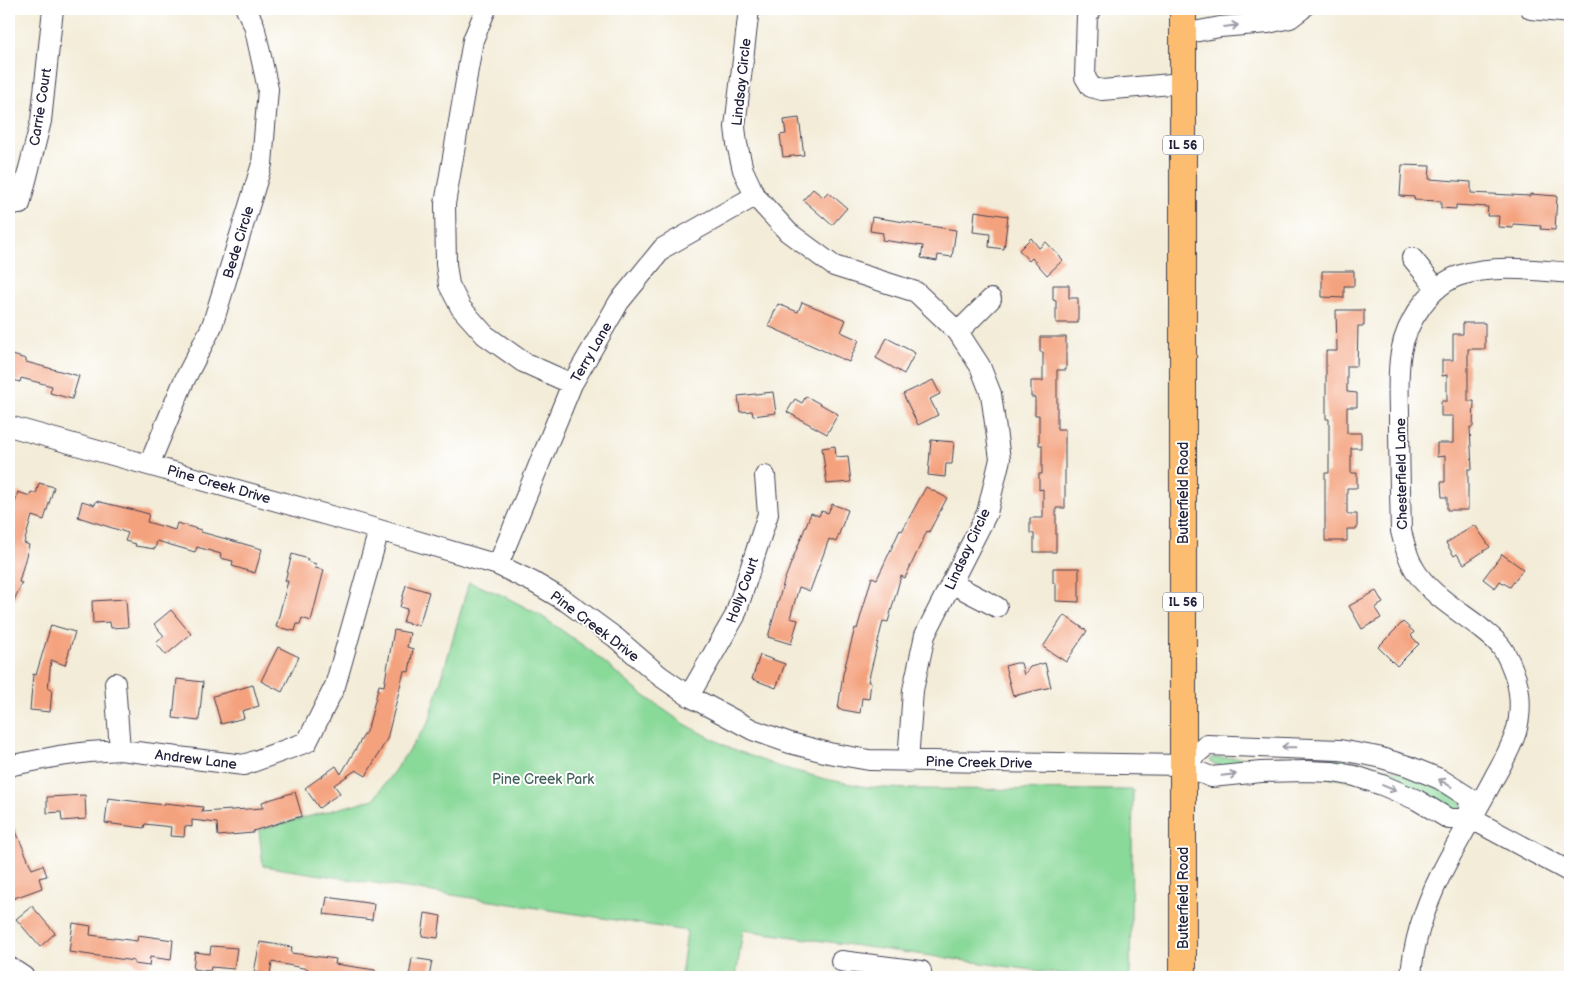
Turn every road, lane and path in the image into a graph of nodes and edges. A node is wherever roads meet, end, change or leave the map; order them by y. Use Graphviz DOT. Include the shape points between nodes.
graph roads {
  1 [pos="53,9"];
  2 [pos="246,9"];
  3 [pos="486,9"];
  4 [pos="749,9"];
  5 [pos="1092,9"];
  6 [pos="1302,9"];
  7 [pos="1531,9"];
  8 [pos="1570,13"];
  9 [pos="1183,21"];
  10 [pos="1183,83"];
  11 [pos="755,196"];
  12 [pos="20,204"];
  13 [pos="1412,258"];
  14 [pos="1570,273"];
  15 [pos="1437,289"];
  16 [pos="991,300"];
  17 [pos="958,332"];
  18 [pos="572,384"];
  19 [pos="9,426"];
  20 [pos="149,464"];
  21 [pos="765,476"];
  22 [pos="379,530"];
  23 [pos="498,565"];
  24 [pos="951,584"];
  25 [pos="997,607"];
  26 [pos="115,683"];
  27 [pos="689,696"];
  28 [pos="120,750"];
  29 [pos="908,762"];
  30 [pos="1183,765"];
  31 [pos="9,767"];
  32 [pos="1472,819"];
  33 [pos="1570,872"];
  34 [pos="841,961"];
  35 [pos="9,967"];
  36 [pos="24,977"];
  37 [pos="920,977"];
  38 [pos="1183,977"];
  39 [pos="1410,977"];
  1 -- 12 [label="street, Carrie Court" via="41,121"];
  2 -- 20 [label="street, Bede Circle" via="254,25 268,89 262,164 212,326 183,383"];
  3 -- 18 [label="street" via="473,40 445,204 449,285 461,308 485,335 523,362"];
  4 -- 11 [label="street, Lindsay Circle" via="734,127 743,170"];
  5 -- 10 [label="street" via="1087,15 1086,77 1091,87 1102,90"];
  9 -- 6 [label="street, one-way" via="1220,27 1268,23 1290,18"];
  7 -- 8 [label="street"];
  9 -- 10 [label="main road, Butterfield Road / IL 56"];
  10 -- 30 [label="main road, Butterfield Road / IL 56"];
  11 -- 17 [label="street, Lindsay Circle" via="788,232 834,266 916,292"];
  11 -- 18 [label="street, Terry Lane" via="663,248 619,302"];
  13 -- 15 [label="street"];
  14 -- 15 [label="street, Chesterfield Lane" via="1490,269 1458,276"];
  15 -- 32 [label="street, Chesterfield Lane" via="1414,316 1401,352 1400,531 1406,553 1432,591 1502,648 1520,695 1517,731"];
  16 -- 17 [label="street"];
  17 -- 24 [label="street, Lindsay Circle" via="980,366 991,394 1000,459 987,513"];
  18 -- 23 [label="street, Terry Lane"];
  19 -- 20 [label="street, Pine Creek Drive"];
  20 -- 22 [label="street, Pine Creek Drive"];
  21 -- 27 [label="street, Holly Court" via="768,514 736,616"];
  22 -- 23 [label="street, Pine Creek Drive"];
  22 -- 28 [label="street, Andrew Lane" via="335,686 307,742 244,765"];
  23 -- 27 [label="street, Pine Creek Drive" via="567,602"];
  24 -- 25 [label="street"];
  24 -- 29 [label="street, Lindsay Circle" via="925,635 913,690"];
  26 -- 28 [label="street"];
  27 -- 29 [label="street, Pine Creek Drive" via="753,730 790,743 869,760"];
  28 -- 31 [label="street, Andrew Lane" via="59,756"];
  29 -- 30 [label="street, Pine Creek Drive"];
  30 -- 32 [label="street, Pine Creek Drive, one-way" via="1211,777 1261,772 1333,772 1355,776 1417,800 1449,819"];
  32 -- 30 [label="street, one-way" via="1468,797 1440,779 1378,757 1340,750 1207,745"];
  30 -- 38 [label="main road, Butterfield Road / IL 56"];
  32 -- 33 [label="street, Pine Creek Drive"];
  32 -- 39 [label="street, Chesterfield Lane" via="1428,902 1419,928"];
  34 -- 37 [label="street" via="921,971"];
  35 -- 36 [label="street"];
}
